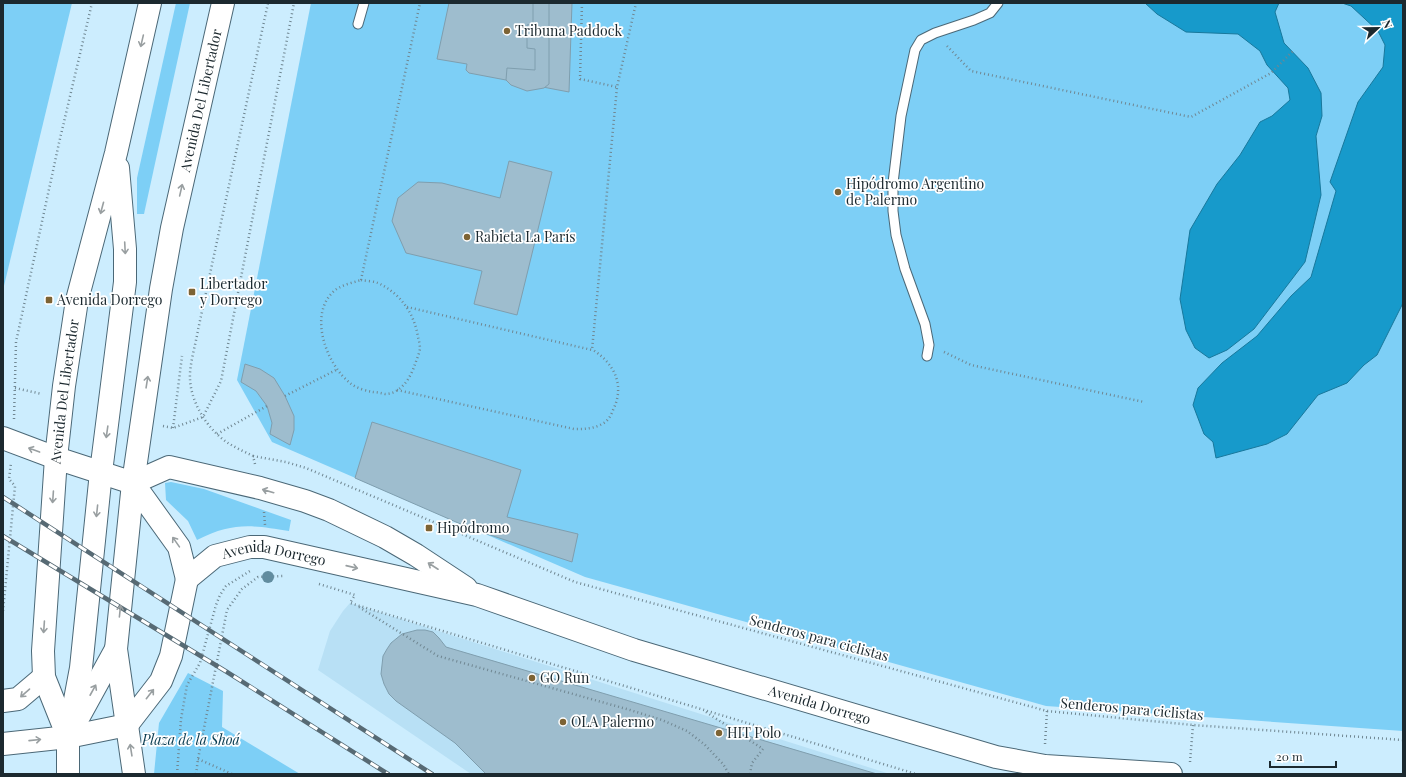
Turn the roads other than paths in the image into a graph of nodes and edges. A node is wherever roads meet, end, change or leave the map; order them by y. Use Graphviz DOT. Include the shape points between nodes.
graph roads {
  1 [pos="150,3"];
  2 [pos="223,3"];
  3 [pos="364,3"];
  4 [pos="998,3"];
  5 [pos="358,24"];
  6 [pos="116,154"];
  7 [pos="927,356"];
  8 [pos="8,440"];
  9 [pos="56,458"];
  10 [pos="101,472"];
  11 [pos="132,482"];
  12 [pos="187,579"];
  13 [pos="477,595"];
  14 [pos="116,649"];
  15 [pos="44,677"];
  16 [pos="3,701"];
  17 [pos="127,725"];
  18 [pos="68,737"];
  19 [pos="3,744"];
  20 [pos="1180,770"];
  21 [pos="68,774"];
  22 [pos="134,774"];
  1 -- 6 [label="main road, Avenida Del Libertador, one-way"];
  11 -- 2 [label="main road, Avenida Del Libertador, one-way" via="172,228"];
  3 -- 5 [label="lane"];
  4 -- 7 [label="lane" via="990,13 922,40 915,50 901,116 893,184 893,211 905,269 925,324 929,345"];
  6 -- 9 [label="main road, Avenida Del Libertador, one-way" via="77,300"];
  6 -- 10 [label="main road, one-way" via="125,249 125,282"];
  9 -- 8 [label="main road, one-way"];
  9 -- 10 [label="main road"];
  9 -- 15 [label="main road, Avenida Del Libertador, one-way" via="42,651"];
  10 -- 11 [label="main road"];
  10 -- 18 [label="main road, one-way" via="81,668"];
  12 -- 11 [label="main road, one-way" via="179,547"];
  13 -- 11 [label="main road, Avenida Dorrego, one-way" via="385,537 317,506 260,488 169,467"];
  14 -- 11 [label="main road, Avenida Del Libertador, one-way"];
  12 -- 13 [label="main road, Avenida Dorrego, one-way" via="215,556 250,547 264,547"];
  17 -- 12 [label="main road, one-way" via="161,681 171,656"];
  13 -- 20 [label="main road, Avenida Dorrego" via="634,650 996,758 1045,766"];
  14 -- 17 [label="main road, Avenida Del Libertador"];
  18 -- 14 [label="main road, Avenida Del Libertador, one-way"];
  15 -- 16 [label="main road, one-way" via="18,699"];
  15 -- 18 [label="main road, Avenida Del Libertador"];
  17 -- 18 [label="main road"];
  22 -- 17 [label="main road, Avenida Del Libertador, one-way"];
  19 -- 18 [label="main road, one-way"];
  18 -- 21 [label="main road, Avenida Del Libertador"];
}
